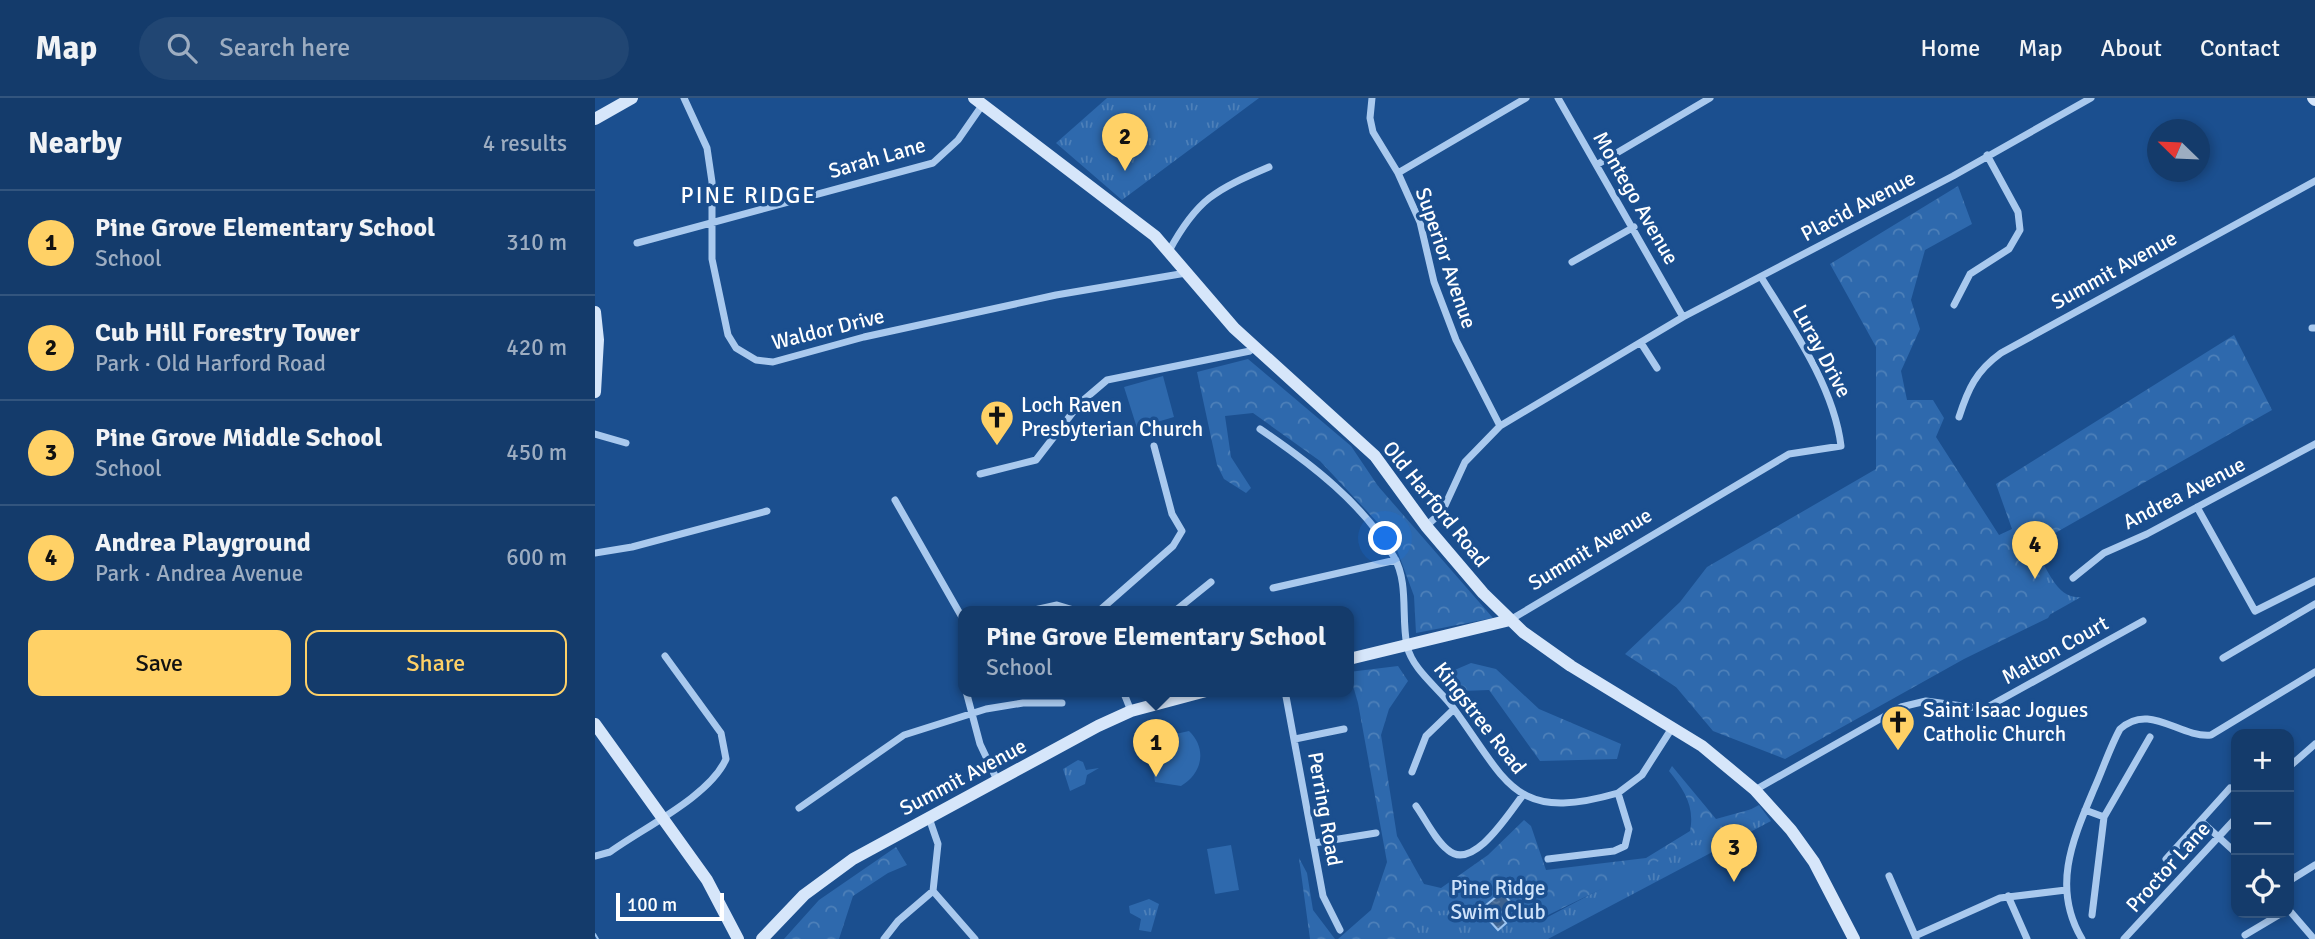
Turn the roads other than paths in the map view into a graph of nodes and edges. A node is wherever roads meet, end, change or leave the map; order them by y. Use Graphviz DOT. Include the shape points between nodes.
graph roads {
  1 [pos="632,98"];
  2 [pos="684,98"];
  3 [pos="1372,98"];
  4 [pos="1526,98"];
  5 [pos="1558,98"];
  6 [pos="1710,98"];
  7 [pos="2091,98"];
  8 [pos="979,101"];
  9 [pos="595,119"];
  10 [pos="1987,155"];
  11 [pos="1598,164"];
  12 [pos="1269,167"];
  13 [pos="1398,173"];
  14 [pos="2315,181"];
  15 [pos="712,224"];
  16 [pos="1633,226"];
  17 [pos="636,243"];
  18 [pos="1169,251"];
  19 [pos="1572,262"];
  20 [pos="1186,273"];
  21 [pos="1761,277"];
  22 [pos="1954,305"];
  23 [pos="595,312"];
  24 [pos="1683,317"];
  25 [pos="1641,343"];
  26 [pos="1253,348"];
  27 [pos="1657,368"];
  28 [pos="595,392"];
  29 [pos="1959,417"];
  30 [pos="1500,426"];
  31 [pos="1260,429"];
  32 [pos="595,433"];
  33 [pos="626,443"];
  34 [pos="2315,444"];
  35 [pos="1154,446"];
  36 [pos="1841,446"];
  37 [pos="980,474"];
  38 [pos="895,500"];
  39 [pos="2197,507"];
  40 [pos="767,510"];
  41 [pos="1426,526"];
  42 [pos="595,553"];
  43 [pos="1397,560"];
  44 [pos="2073,578"];
  45 [pos="2315,580"];
  46 [pos="1211,583"];
  47 [pos="1273,587"];
  48 [pos="2315,604"];
  49 [pos="1105,606"];
  50 [pos="1181,606"];
  51 [pos="958,609"];
  52 [pos="1510,620"];
  53 [pos="2143,621"];
  54 [pos="1407,646"];
  55 [pos="665,656"];
  56 [pos="1354,658"];
  57 [pos="2223,658"];
  58 [pos="2315,672"];
  59 [pos="968,697"];
  60 [pos="1126,697"];
  61 [pos="1182,697"];
  62 [pos="1286,697"];
  63 [pos="1062,703"];
  64 [pos="1454,709"];
  65 [pos="1131,710"];
  66 [pos="972,713"];
  67 [pos="595,724"];
  68 [pos="1672,728"];
  69 [pos="1344,729"];
  70 [pos="2150,737"];
  71 [pos="1296,739"];
  72 [pos="2315,744"];
  73 [pos="2294,763"];
  74 [pos="1412,772"];
  75 [pos="997,780"];
  76 [pos="2230,788"];
  77 [pos="1755,790"];
  78 [pos="1618,793"];
  79 [pos="1523,795"];
  80 [pos="1416,806"];
  81 [pos="799,808"];
  82 [pos="2085,810"];
  83 [pos="662,817"];
  84 [pos="928,817"];
  85 [pos="2103,817"];
  86 [pos="2201,821"];
  87 [pos="2231,823"];
  88 [pos="1376,833"];
  89 [pos="2219,836"];
  90 [pos="1314,842"];
  91 [pos="2231,848"];
  92 [pos="595,856"];
  93 [pos="1548,859"];
  94 [pos="2166,859"];
  95 [pos="2315,865"];
  96 [pos="1889,876"];
  97 [pos="2294,878"];
  98 [pos="2066,890"];
  99 [pos="933,891"];
  100 [pos="2008,896"];
  101 [pos="2092,915"];
  102 [pos="2294,916"];
  103 [pos="2274,918"];
  104 [pos="1340,930"];
  105 [pos="2245,935"];
  106 [pos="1916,938"];
  107 [pos="738,939"];
  108 [pos="762,939"];
  109 [pos="884,939"];
  110 [pos="975,939"];
  111 [pos="1854,939"];
  112 [pos="2027,939"];
  113 [pos="2082,939"];
  114 [pos="2124,939"];
  115 [pos="2314,939"];
  1 -- 9 [label="street"];
  2 -- 15 [label="street, Waldor Drive" via="708,148"];
  3 -- 13 [label="street, Superior Avenue" via="1373,132"];
  4 -- 13 [label="street"];
  5 -- 11 [label="street, Montego Avenue"];
  6 -- 11 [label="street"];
  7 -- 10 [label="street, Placid Avenue"];
  8 -- 15 [label="street, Sarah Lane" via="958,140 933,163"];
  8 -- 18 [label="street, Old Harford Road" via="1119,205"];
  10 -- 21 [label="street, Placid Avenue"];
  10 -- 22 [label="street" via="2018,212 2020,230 2009,249 1970,274"];
  11 -- 16 [label="street, Montego Avenue"];
  12 -- 18 [label="street" via="1205,200 1187,218"];
  13 -- 30 [label="street, Superior Avenue" via="1420,222 1434,282 1456,340"];
  14 -- 29 [label="street, Summit Avenue" via="2001,353 1969,384"];
  15 -- 17 [label="street, Sarah Lane"];
  15 -- 20 [label="street, Waldor Drive" via="712,259 728,335 742,352 764,362 1056,295"];
  16 -- 19 [label="street"];
  16 -- 24 [label="street, Montego Avenue"];
  18 -- 20 [label="street, Old Harford Road"];
  20 -- 26 [label="street, Old Harford Road"];
  21 -- 24 [label="street, Placid Avenue"];
  21 -- 36 [label="street, Luray Drive" via="1821,379 1839,423"];
  23 -- 28 [label="street"];
  24 -- 25 [label="street, Placid Avenue"];
  25 -- 27 [label="street"];
  25 -- 30 [label="street, Placid Avenue"];
  26 -- 37 [label="street" via="1108,380 1080,403 1036,460"];
  26 -- 41 [label="street, Old Harford Road" via="1375,456"];
  30 -- 41 [label="street, Placid Avenue" via="1465,462 1442,512"];
  31 -- 43 [label="street" via="1341,494 1375,528"];
  32 -- 33 [label="street"];
  34 -- 39 [label="street, Andrea Avenue"];
  35 -- 49 [label="street" via="1172,514 1182,531 1173,546"];
  36 -- 52 [label="street, Summit Avenue" via="1789,454"];
  38 -- 51 [label="street"];
  39 -- 44 [label="street, Andrea Avenue" via="2104,553"];
  39 -- 45 [label="street" via="2255,611"];
  40 -- 42 [label="street"];
  41 -- 52 [label="street, Old Harford Road"];
  43 -- 47 [label="street"];
  43 -- 54 [label="street"];
  46 -- 50 [label="street"];
  48 -- 57 [label="street"];
  52 -- 54 [label="street, Summit Avenue"];
  52 -- 68 [label="street, Old Harford Road" via="1564,661"];
  53 -- 77 [label="street, Malton Court" via="1984,709 1926,702 1901,707"];
  54 -- 56 [label="street, Summit Avenue"];
  54 -- 64 [label="street, Kingstree Road" via="1420,671"];
  55 -- 83 [label="street" via="721,733 727,753 715,778"];
  58 -- 82 [label="street" via="2211,735 2150,718 2129,722 2117,734"];
  59 -- 66 [label="street"];
  60 -- 65 [label="street"];
  61 -- 65 [label="street, Summit Avenue"];
  62 -- 71 [label="street, Perring Road"];
  63 -- 66 [label="street" via="1009,704"];
  64 -- 74 [label="street" via="1426,736"];
  64 -- 79 [label="street, Kingstree Road" via="1502,779"];
  65 -- 75 [label="street, Summit Avenue"];
  66 -- 75 [label="street"];
  66 -- 81 [label="street" via="904,735"];
  67 -- 83 [label="street"];
  68 -- 77 [label="street, Old Harford Road" via="1716,756"];
  68 -- 78 [label="street" via="1643,775"];
  69 -- 71 [label="street"];
  70 -- 85 [label="street"];
  71 -- 90 [label="street, Perring Road"];
  72 -- 73 [label="street"];
  75 -- 84 [label="street, Summit Avenue"];
  76 -- 86 [label="street"];
  77 -- 111 [label="street, Old Harford Road" via="1814,862"];
  78 -- 79 [label="street, Kingstree Road" via="1569,802"];
  78 -- 93 [label="street" via="1629,829 1625,846"];
  79 -- 80 [label="street" via="1490,837 1462,856 1446,849"];
  82 -- 85 [label="street"];
  82 -- 98 [label="street" via="2068,859"];
  83 -- 92 [label="street" via="610,852"];
  83 -- 107 [label="street" via="712,888"];
  84 -- 99 [label="street" via="938,845"];
  84 -- 108 [label="street, Summit Avenue" via="829,876"];
  85 -- 101 [label="street"];
  86 -- 89 [label="street"];
  86 -- 94 [label="street"];
  87 -- 89 [label="street, Proctor Lane"];
  88 -- 90 [label="street"];
  89 -- 91 [label="street"];
  89 -- 114 [label="street, Proctor Lane"];
  90 -- 104 [label="street, Perring Road" via="1323,896"];
  95 -- 97 [label="street"];
  96 -- 106 [label="street"];
  98 -- 100 [label="street"];
  98 -- 113 [label="street"];
  99 -- 109 [label="street"];
  99 -- 110 [label="street"];
  100 -- 106 [label="street"];
  100 -- 112 [label="street"];
  102 -- 115 [label="street"];
  103 -- 105 [label="street"];
}
